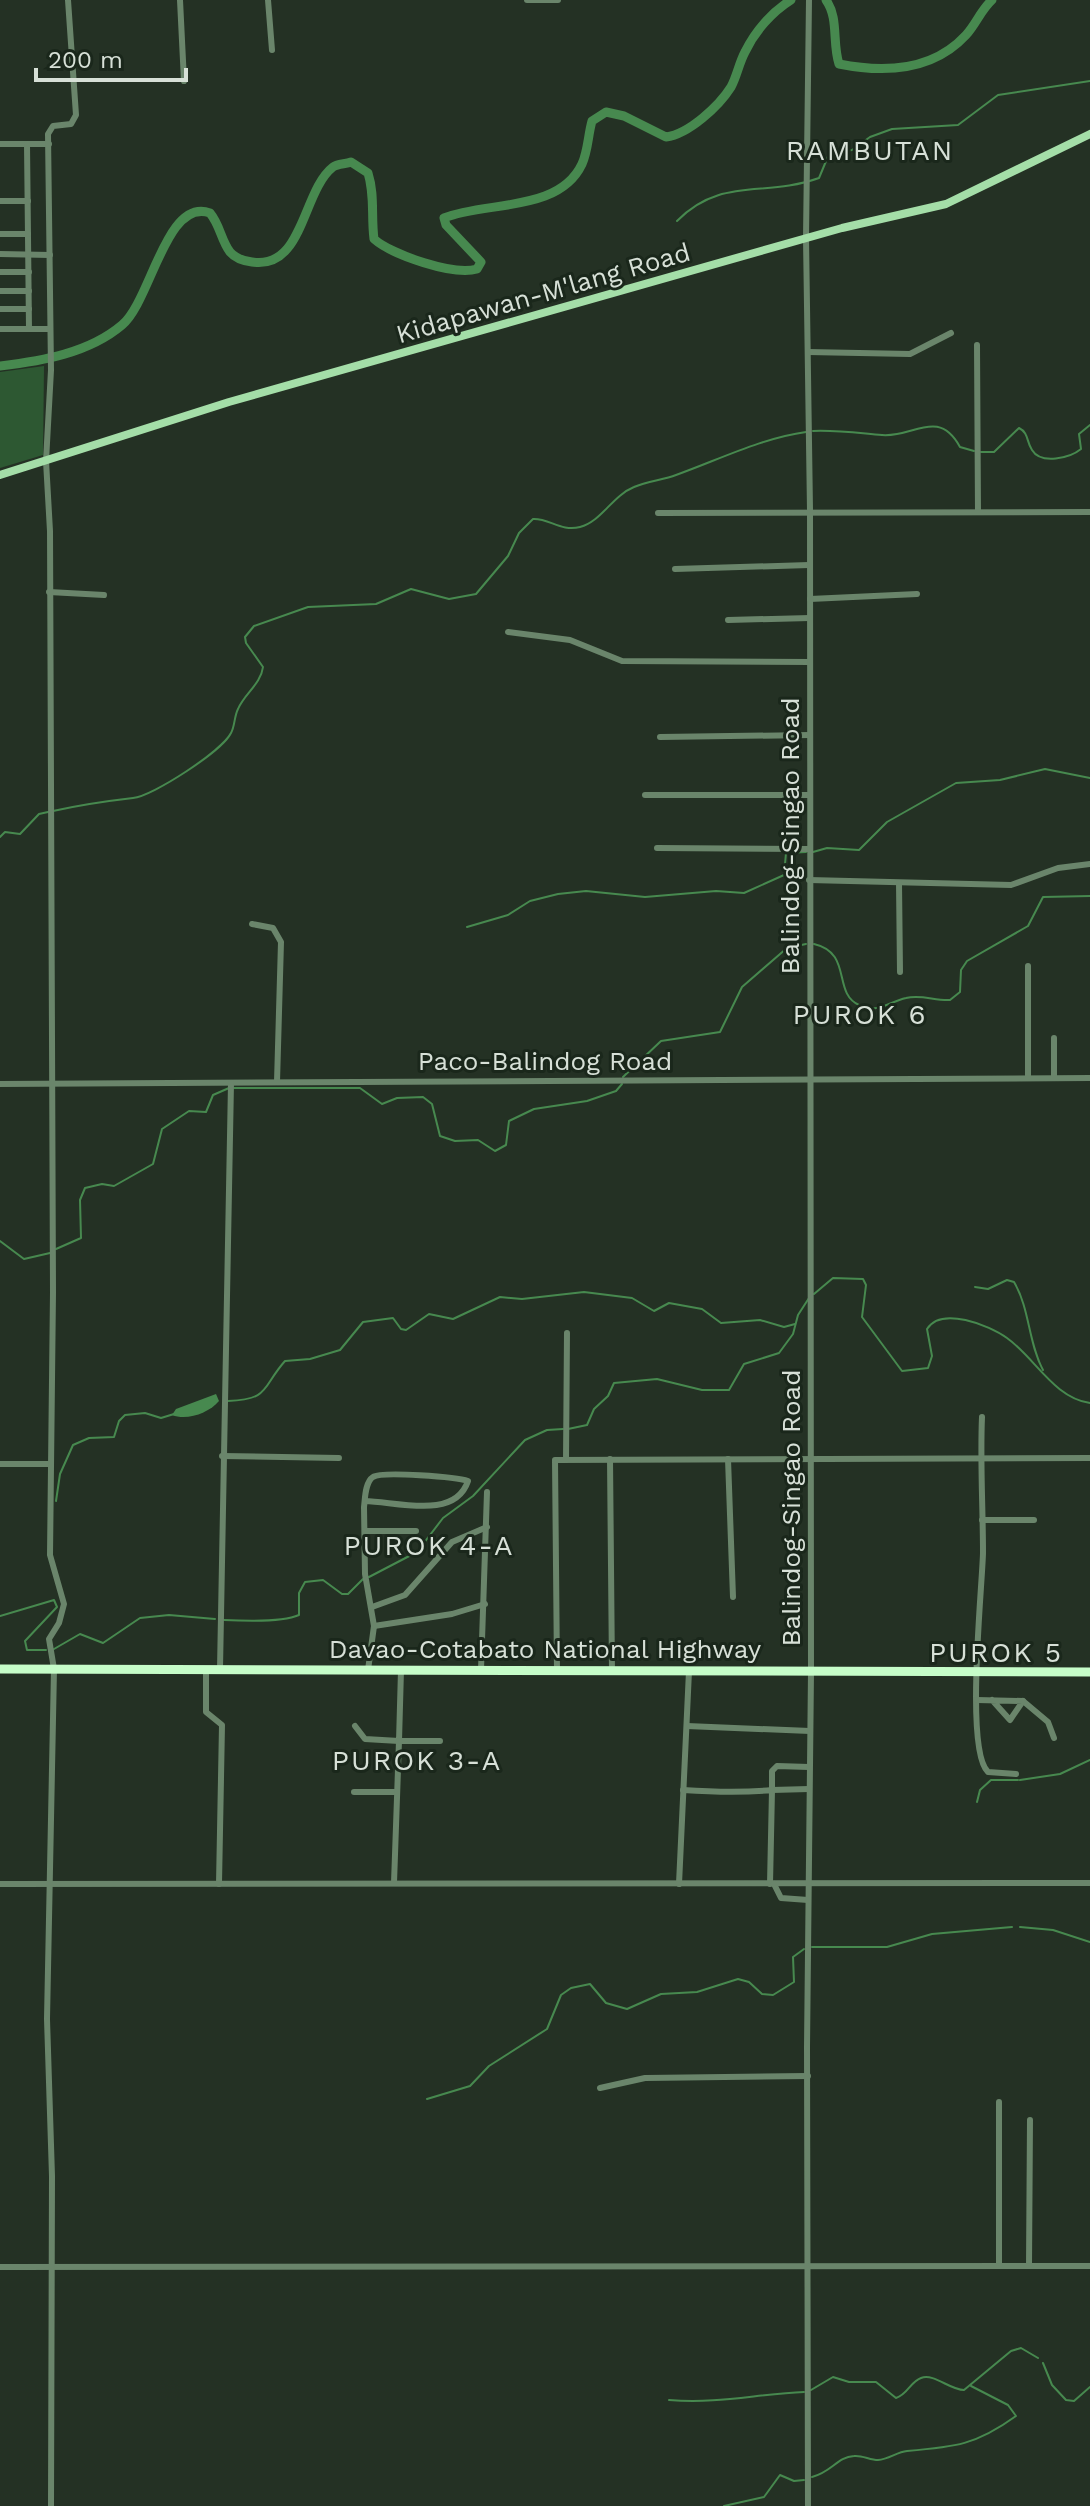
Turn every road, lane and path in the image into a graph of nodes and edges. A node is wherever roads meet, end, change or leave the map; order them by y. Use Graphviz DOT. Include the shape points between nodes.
graph roads {
  1 [pos="68,0"];
  2 [pos="180,0"];
  3 [pos="268,0"];
  4 [pos="527,0"];
  5 [pos="558,0"];
  6 [pos="809,2"];
  7 [pos="272,50"];
  8 [pos="184,81"];
  9 [pos="1090,134"];
  10 [pos="0,144"];
  11 [pos="27,144"];
  12 [pos="49,144"];
  13 [pos="0,201"];
  14 [pos="28,201"];
  15 [pos="0,234"];
  16 [pos="28,234"];
  17 [pos="806,238"];
  18 [pos="0,254"];
  19 [pos="28,254"];
  20 [pos="50,255"];
  21 [pos="0,272"];
  22 [pos="29,272"];
  23 [pos="0,291"];
  24 [pos="29,291"];
  25 [pos="0,309"];
  26 [pos="29,309"];
  27 [pos="0,329"];
  28 [pos="29,329"];
  29 [pos="50,329"];
  30 [pos="951,333"];
  31 [pos="977,345"];
  32 [pos="808,352"];
  33 [pos="46,461"];
  34 [pos="0,475"];
  35 [pos="810,510"];
  36 [pos="978,512"];
  37 [pos="1090,512"];
  38 [pos="658,513"];
  39 [pos="809,565"];
  40 [pos="675,569"];
  41 [pos="49,592"];
  42 [pos="917,594"];
  43 [pos="104,595"];
  44 [pos="810,599"];
  45 [pos="810,618"];
  46 [pos="728,620"];
  47 [pos="508,632"];
  48 [pos="810,662"];
  49 [pos="810,735"];
  50 [pos="660,737"];
  51 [pos="645,795"];
  52 [pos="810,795"];
  53 [pos="657,848"];
  54 [pos="809,849"];
  55 [pos="1090,864"];
  56 [pos="809,880"];
  57 [pos="899,883"];
  58 [pos="252,924"];
  59 [pos="1028,966"];
  60 [pos="900,972"];
  61 [pos="1054,1038"];
  62 [pos="812,1077"];
  63 [pos="1028,1077"];
  64 [pos="1054,1077"];
  65 [pos="1090,1078"];
  66 [pos="51,1082"];
  67 [pos="277,1082"];
  68 [pos="231,1083"];
  69 [pos="0,1084"];
  70 [pos="567,1333"];
  71 [pos="982,1417"];
  72 [pos="222,1456"];
  73 [pos="981,1456"];
  74 [pos="809,1457"];
  75 [pos="339,1458"];
  76 [pos="1090,1458"];
  77 [pos="610,1459"];
  78 [pos="728,1459"];
  79 [pos="566,1460"];
  80 [pos="0,1464"];
  81 [pos="51,1464"];
  82 [pos="487,1492"];
  83 [pos="365,1501"];
  84 [pos="982,1520"];
  85 [pos="1034,1520"];
  86 [pos="487,1527"];
  87 [pos="365,1531"];
  88 [pos="416,1531"];
  89 [pos="733,1597"];
  90 [pos="485,1604"];
  91 [pos="372,1607"];
  92 [pos="374,1626"];
  93 [pos="0,1669"];
  94 [pos="54,1669"];
  95 [pos="206,1669"];
  96 [pos="220,1669"];
  97 [pos="368,1670"];
  98 [pos="401,1670"];
  99 [pos="481,1670"];
  100 [pos="557,1671"];
  101 [pos="689,1671"];
  102 [pos="612,1672"];
  103 [pos="811,1672"];
  104 [pos="978,1672"];
  105 [pos="1090,1672"];
  106 [pos="977,1700"];
  107 [pos="992,1700"];
  108 [pos="1023,1701"];
  109 [pos="355,1726"];
  110 [pos="687,1726"];
  111 [pos="810,1731"];
  112 [pos="1054,1738"];
  113 [pos="399,1741"];
  114 [pos="440,1741"];
  115 [pos="809,1767"];
  116 [pos="1016,1774"];
  117 [pos="809,1789"];
  118 [pos="683,1790"];
  119 [pos="772,1790"];
  120 [pos="354,1792"];
  121 [pos="397,1792"];
  122 [pos="394,1883"];
  123 [pos="1090,1883"];
  124 [pos="0,1884"];
  125 [pos="51,1884"];
  126 [pos="219,1884"];
  127 [pos="679,1884"];
  128 [pos="772,1884"];
  129 [pos="809,1884"];
  130 [pos="808,1900"];
  131 [pos="808,2076"];
  132 [pos="600,2088"];
  133 [pos="999,2102"];
  134 [pos="1030,2120"];
  135 [pos="809,2265"];
  136 [pos="999,2265"];
  137 [pos="1029,2265"];
  138 [pos="1090,2266"];
  139 [pos="0,2267"];
  140 [pos="52,2267"];
  141 [pos="51,2506"];
  142 [pos="808,2506"];
  1 -- 12 [label="street" via="76,119 50,128"];
  2 -- 8 [label="street"];
  3 -- 7 [label="street"];
  4 -- 5 [label="street"];
  6 -- 17 [label="street, Balindog-Singao Road"];
  9 -- 17 [label="main road, Kidapawan-M'lang Road" via="959,200"];
  10 -- 11 [label="street"];
  11 -- 12 [label="street"];
  11 -- 14 [label="street"];
  12 -- 20 [label="street"];
  13 -- 14 [label="street"];
  14 -- 16 [label="street"];
  15 -- 16 [label="street"];
  16 -- 19 [label="street"];
  17 -- 32 [label="street, Balindog-Singao Road"];
  17 -- 33 [label="main road, Kidapawan-M'lang Road" via="229,402"];
  18 -- 19 [label="street"];
  19 -- 20 [label="street"];
  19 -- 22 [label="street"];
  20 -- 29 [label="street"];
  21 -- 22 [label="street"];
  22 -- 24 [label="street"];
  23 -- 24 [label="street"];
  24 -- 26 [label="street"];
  25 -- 26 [label="street"];
  26 -- 28 [label="street"];
  27 -- 28 [label="street"];
  28 -- 29 [label="street"];
  29 -- 33 [label="street"];
  30 -- 32 [label="street" via="910,354"];
  31 -- 36 [label="street"];
  32 -- 35 [label="street, Balindog-Singao Road"];
  33 -- 34 [label="main road, Kidapawan-M'lang Road"];
  33 -- 41 [label="street"];
  35 -- 36 [label="street"];
  35 -- 38 [label="street"];
  35 -- 39 [label="street, Balindog-Singao Road"];
  36 -- 37 [label="street"];
  39 -- 40 [label="street"];
  39 -- 44 [label="street, Balindog-Singao Road"];
  41 -- 43 [label="street"];
  41 -- 66 [label="street"];
  42 -- 44 [label="street"];
  44 -- 45 [label="street, Balindog-Singao Road"];
  45 -- 46 [label="street"];
  45 -- 48 [label="street, Balindog-Singao Road"];
  47 -- 48 [label="street" via="570,640 622,661"];
  48 -- 49 [label="street, Balindog-Singao Road"];
  49 -- 50 [label="street"];
  49 -- 52 [label="street, Balindog-Singao Road"];
  51 -- 52 [label="street"];
  52 -- 54 [label="street, Balindog-Singao Road"];
  53 -- 54 [label="street"];
  54 -- 56 [label="street, Balindog-Singao Road"];
  55 -- 57 [label="street" via="1058,868 1011,885"];
  56 -- 57 [label="street"];
  56 -- 62 [label="street, Balindog-Singao Road"];
  57 -- 60 [label="street"];
  58 -- 67 [label="street" via="273,928 281,942"];
  59 -- 63 [label="street"];
  61 -- 64 [label="street"];
  62 -- 63 [label="street, Paco-Balindog Road"];
  62 -- 67 [label="street, Paco-Balindog Road"];
  62 -- 74 [label="street, Balindog-Singao Road"];
  63 -- 64 [label="street, Paco-Balindog Road"];
  64 -- 65 [label="street, Paco-Balindog Road"];
  66 -- 68 [label="street, Paco-Balindog Road"];
  66 -- 69 [label="street, Paco-Balindog Road"];
  66 -- 81 [label="street"];
  67 -- 68 [label="street, Paco-Balindog Road"];
  68 -- 72 [label="street"];
  70 -- 79 [label="street"];
  71 -- 73 [label="street"];
  72 -- 75 [label="street"];
  72 -- 96 [label="street"];
  73 -- 74 [label="street"];
  73 -- 76 [label="street"];
  73 -- 84 [label="street"];
  74 -- 78 [label="street"];
  74 -- 103 [label="street, Balindog-Singao Road"];
  77 -- 78 [label="street"];
  77 -- 79 [label="street"];
  77 -- 102 [label="street"];
  78 -- 89 [label="street"];
  79 -- 100 [label="street" via="555,1460"];
  80 -- 81 [label="street"];
  81 -- 94 [label="street" via="50,1555 64,1604 49,1639"];
  82 -- 86 [label="street"];
  83 -- 83 [label="street" via="446,1505 459,1498 468,1481 381,1475 369,1481"];
  83 -- 87 [label="street"];
  84 -- 85 [label="street"];
  84 -- 104 [label="street"];
  86 -- 90 [label="street"];
  86 -- 91 [label="street" via="452,1542 405,1595"];
  87 -- 88 [label="street"];
  87 -- 91 [label="street"];
  90 -- 92 [label="street"];
  90 -- 99 [label="street"];
  91 -- 92 [label="street"];
  92 -- 97 [label="street"];
  93 -- 94 [label="highway, Davao-Cotabato National Highway"];
  94 -- 95 [label="highway, Davao-Cotabato National Highway"];
  94 -- 125 [label="street"];
  95 -- 96 [label="highway, Davao-Cotabato National Highway"];
  95 -- 126 [label="street" via="206,1712 222,1725"];
  96 -- 97 [label="highway, Davao-Cotabato National Highway"];
  97 -- 98 [label="highway, Davao-Cotabato National Highway"];
  98 -- 99 [label="highway, Davao-Cotabato National Highway"];
  98 -- 113 [label="street"];
  99 -- 100 [label="highway, Davao-Cotabato National Highway"];
  100 -- 102 [label="highway, Davao-Cotabato National Highway"];
  101 -- 102 [label="highway, Davao-Cotabato National Highway"];
  101 -- 103 [label="highway, Davao-Cotabato National Highway"];
  101 -- 110 [label="street"];
  103 -- 104 [label="highway, Davao-Cotabato National Highway"];
  103 -- 111 [label="street, Balindog-Singao Road"];
  104 -- 105 [label="highway, Davao-Cotabato National Highway"];
  104 -- 106 [label="street"];
  106 -- 107 [label="street"];
  106 -- 116 [label="street" via="983,1766 995,1774"];
  107 -- 108 [label="street"];
  107 -- 108 [label="street" via="1011,1720"];
  108 -- 112 [label="street" via="1048,1722"];
  109 -- 113 [label="street" via="365,1739"];
  110 -- 111 [label="street"];
  110 -- 118 [label="street"];
  111 -- 115 [label="street, Balindog-Singao Road"];
  113 -- 114 [label="street"];
  113 -- 121 [label="street"];
  115 -- 117 [label="street, Balindog-Singao Road"];
  115 -- 119 [label="street" via="773,1768"];
  117 -- 119 [label="street"];
  117 -- 129 [label="street, Balindog-Singao Road"];
  118 -- 119 [label="street"];
  118 -- 127 [label="street"];
  119 -- 128 [label="street"];
  120 -- 121 [label="street"];
  121 -- 122 [label="street"];
  122 -- 126 [label="street"];
  122 -- 127 [label="street"];
  123 -- 129 [label="street"];
  124 -- 125 [label="street"];
  125 -- 126 [label="street"];
  125 -- 140 [label="street" via="47,2019"];
  127 -- 128 [label="street"];
  128 -- 129 [label="street"];
  128 -- 130 [label="street" via="781,1898"];
  129 -- 130 [label="street, Balindog-Singao Road"];
  130 -- 131 [label="street, Balindog-Singao Road"];
  131 -- 132 [label="street" via="645,2078"];
  131 -- 135 [label="street, Balindog-Singao Road"];
  133 -- 136 [label="street"];
  134 -- 137 [label="street"];
  135 -- 136 [label="street"];
  135 -- 140 [label="street"];
  135 -- 142 [label="street, Balindog-Singao Road"];
  136 -- 137 [label="street"];
  137 -- 138 [label="street"];
  139 -- 140 [label="street"];
  140 -- 141 [label="street"];
}
